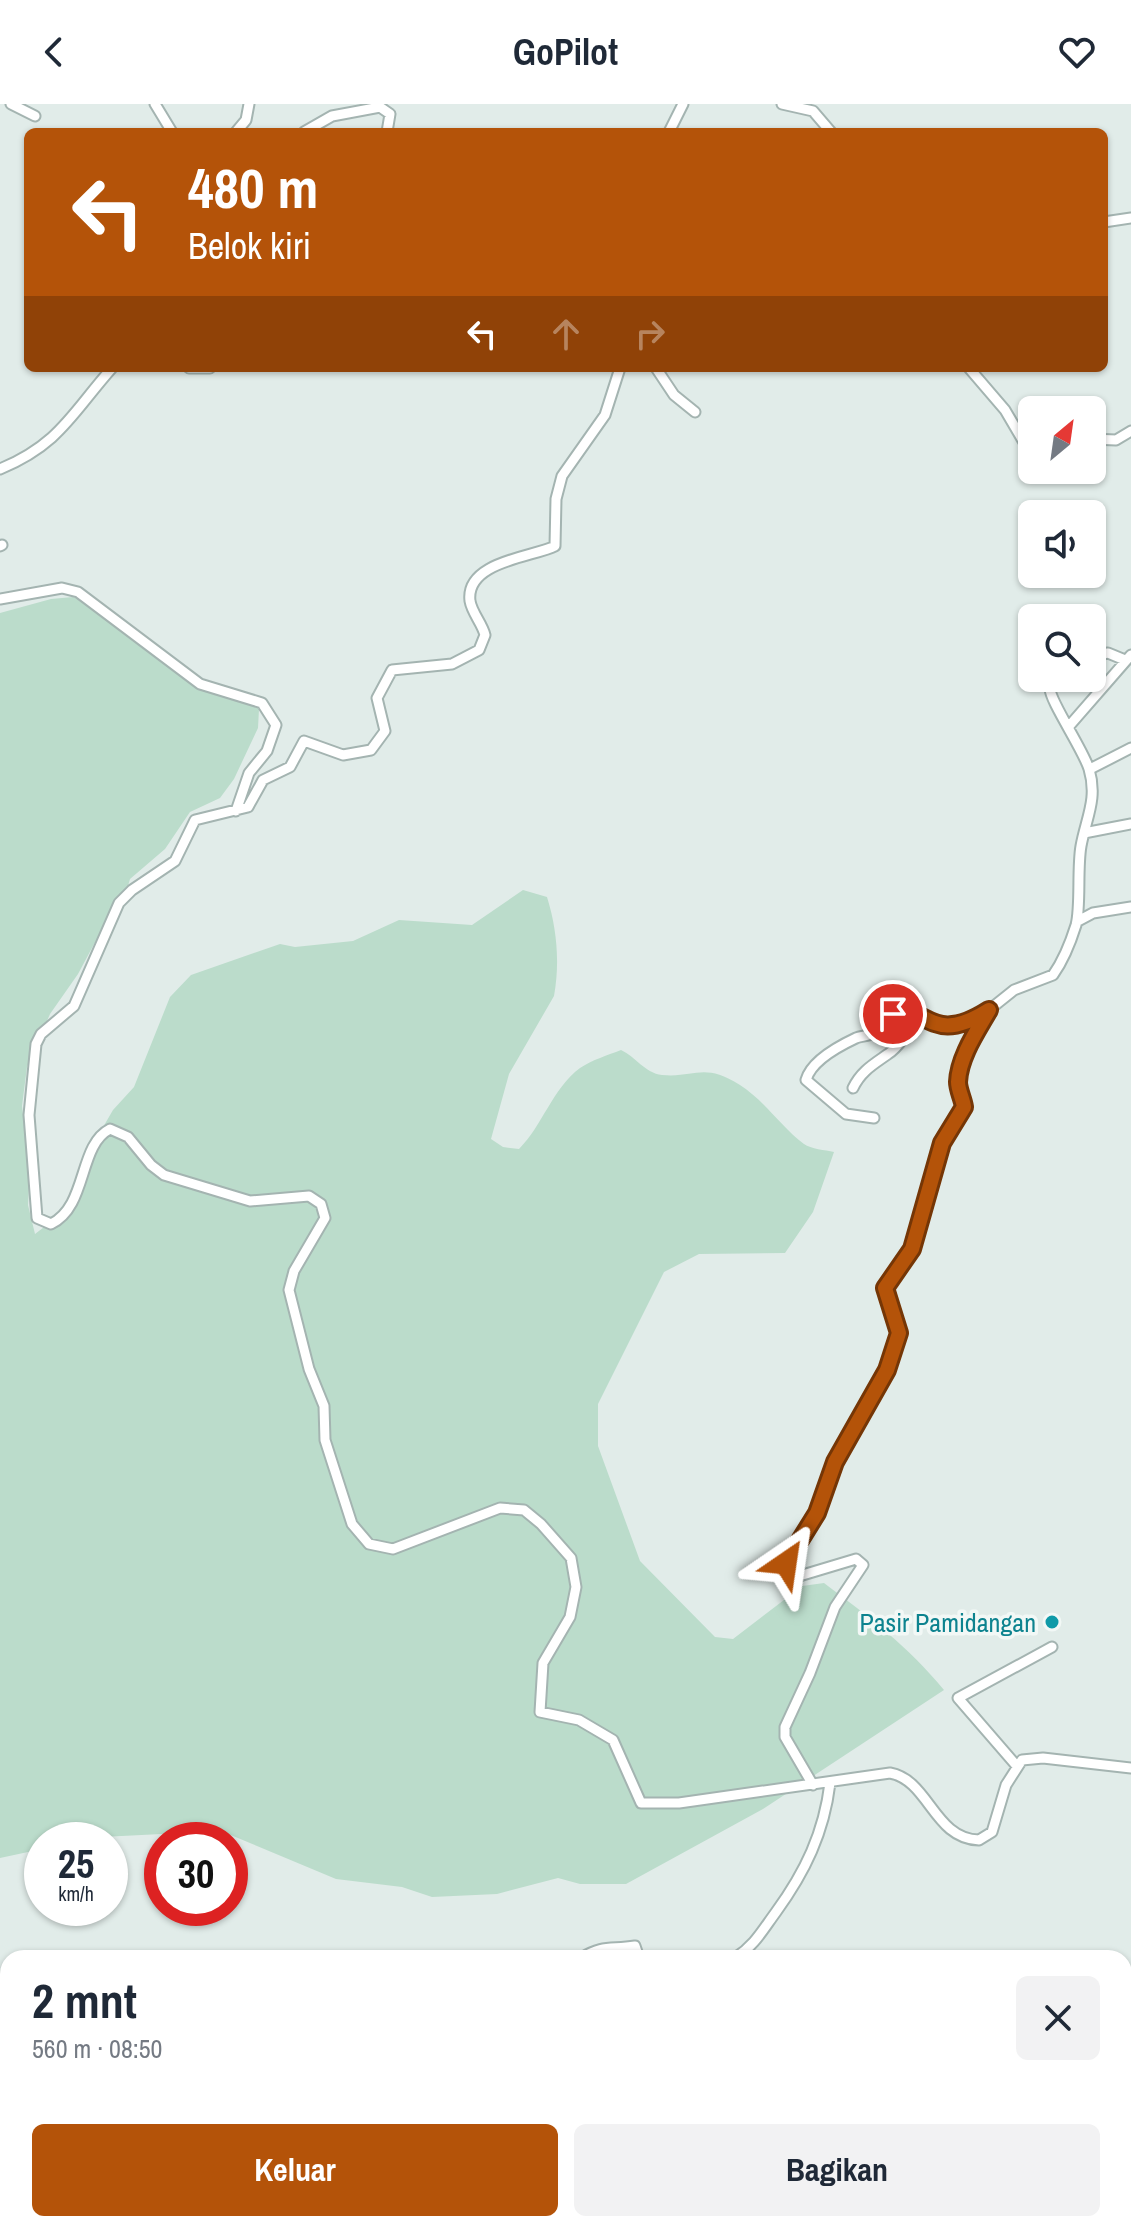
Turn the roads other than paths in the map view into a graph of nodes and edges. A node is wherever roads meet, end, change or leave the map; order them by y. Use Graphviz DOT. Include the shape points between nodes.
graph roads {
  1 [pos="11,104"];
  2 [pos="155,104"];
  3 [pos="249,104"];
  4 [pos="683,104"];
  5 [pos="782,104"];
  6 [pos="35,116"];
  7 [pos="170,128"];
  8 [pos="242,128"];
  9 [pos="311,128"];
  10 [pos="388,128"];
  11 [pos="671,128"];
  12 [pos="828,128"];
  13 [pos="1131,218"];
  14 [pos="1108,221"];
  15 [pos="109,372"];
  16 [pos="619,372"];
  17 [pos="659,372"];
  18 [pos="972,372"];
  19 [pos="695,412"];
  20 [pos="1131,431"];
  21 [pos="1018,432"];
  22 [pos="1106,440"];
  23 [pos="0,469"];
  24 [pos="0,599"];
  25 [pos="1106,653"];
  26 [pos="1128,658"];
  27 [pos="1050,692"];
  28 [pos="1070,725"];
  29 [pos="1131,748"];
  30 [pos="1090,769"];
  31 [pos="236,811"];
  32 [pos="1131,824"];
  33 [pos="1084,833"];
  34 [pos="1131,907"];
  35 [pos="1078,921"];
  36 [pos="989,1010"];
  37 [pos="924,1019"];
  38 [pos="853,1088"];
  39 [pos="874,1118"];
  40 [pos="1052,1647"];
  41 [pos="1016,1765"];
  42 [pos="1131,1768"];
  43 [pos="830,1783"];
  44 [pos="813,1785"];
  45 [pos="596,1950"];
  46 [pos="636,1950"];
  47 [pos="745,1950"];
  1 -- 6 [label="street"];
  2 -- 7 [label="street"];
  3 -- 8 [label="street"];
  4 -- 11 [label="street"];
  5 -- 12 [label="street" via="813,111"];
  9 -- 10 [label="street" via="332,116 380,107 390,114"];
  13 -- 14 [label="street"];
  15 -- 23 [label="street" via="59,434"];
  16 -- 31 [label="street" via="605,415 562,476 555,546 510,558 473,587 470,601 485,635 479,650 452,664 392,670 377,698 385,731 371,750 343,755 304,741 290,767 266,777 251,804"];
  17 -- 19 [label="street" via="674,395"];
  18 -- 21 [label="street"];
  20 -- 22 [label="street"];
  24 -- 31 [label="street" via="62,588 78,592 200,684 262,703 276,725 274,738 249,773"];
  25 -- 26 [label="street"];
  26 -- 28 [label="street"];
  27 -- 28 [label="street"];
  28 -- 30 [label="street"];
  29 -- 30 [label="street"];
  30 -- 33 [label="street" via="1094,794"];
  31 -- 44 [label="street" via="195,820 175,861 125,896 74,1006 39,1036 29,1115 37,1218 51,1224 69,1209 95,1141 110,1129 128,1137 164,1175 250,1201 309,1196 316,1200 325,1218 294,1271 290,1302 324,1406 325,1440 334,1473 359,1536 377,1548 397,1549 500,1508 524,1510 563,1547 576,1572 570,1617 543,1663 541,1713 579,1720 613,1740 636,1798 645,1804"];
  32 -- 33 [label="street"];
  33 -- 35 [label="street"];
  34 -- 35 [label="street"];
  35 -- 36 [label="street" via="1053,975 1014,990"];
  36 -- 37 [label="street" via="958,1027"];
  36 -- 44 [label="street" via="964,1062 958,1083 964,1107 942,1143 912,1249 885,1288 899,1333 887,1370 786,1565 786,1573 796,1577 856,1559 863,1565 835,1607 785,1727 785,1737"];
  37 -- 38 [label="street" via="861,1073"];
  37 -- 39 [label="street" via="910,1011 893,1014 872,1035 853,1039 814,1063 807,1077 818,1092 842,1112"];
  40 -- 41 [label="street" via="959,1696"];
  41 -- 42 [label="street" via="1043,1758"];
  41 -- 43 [label="street" via="992,1832 979,1840 950,1831 898,1775"];
  43 -- 44 [label="street"];
  43 -- 47 [label="street" via="811,1857 764,1934"];
  45 -- 46 [label="street"];
}
